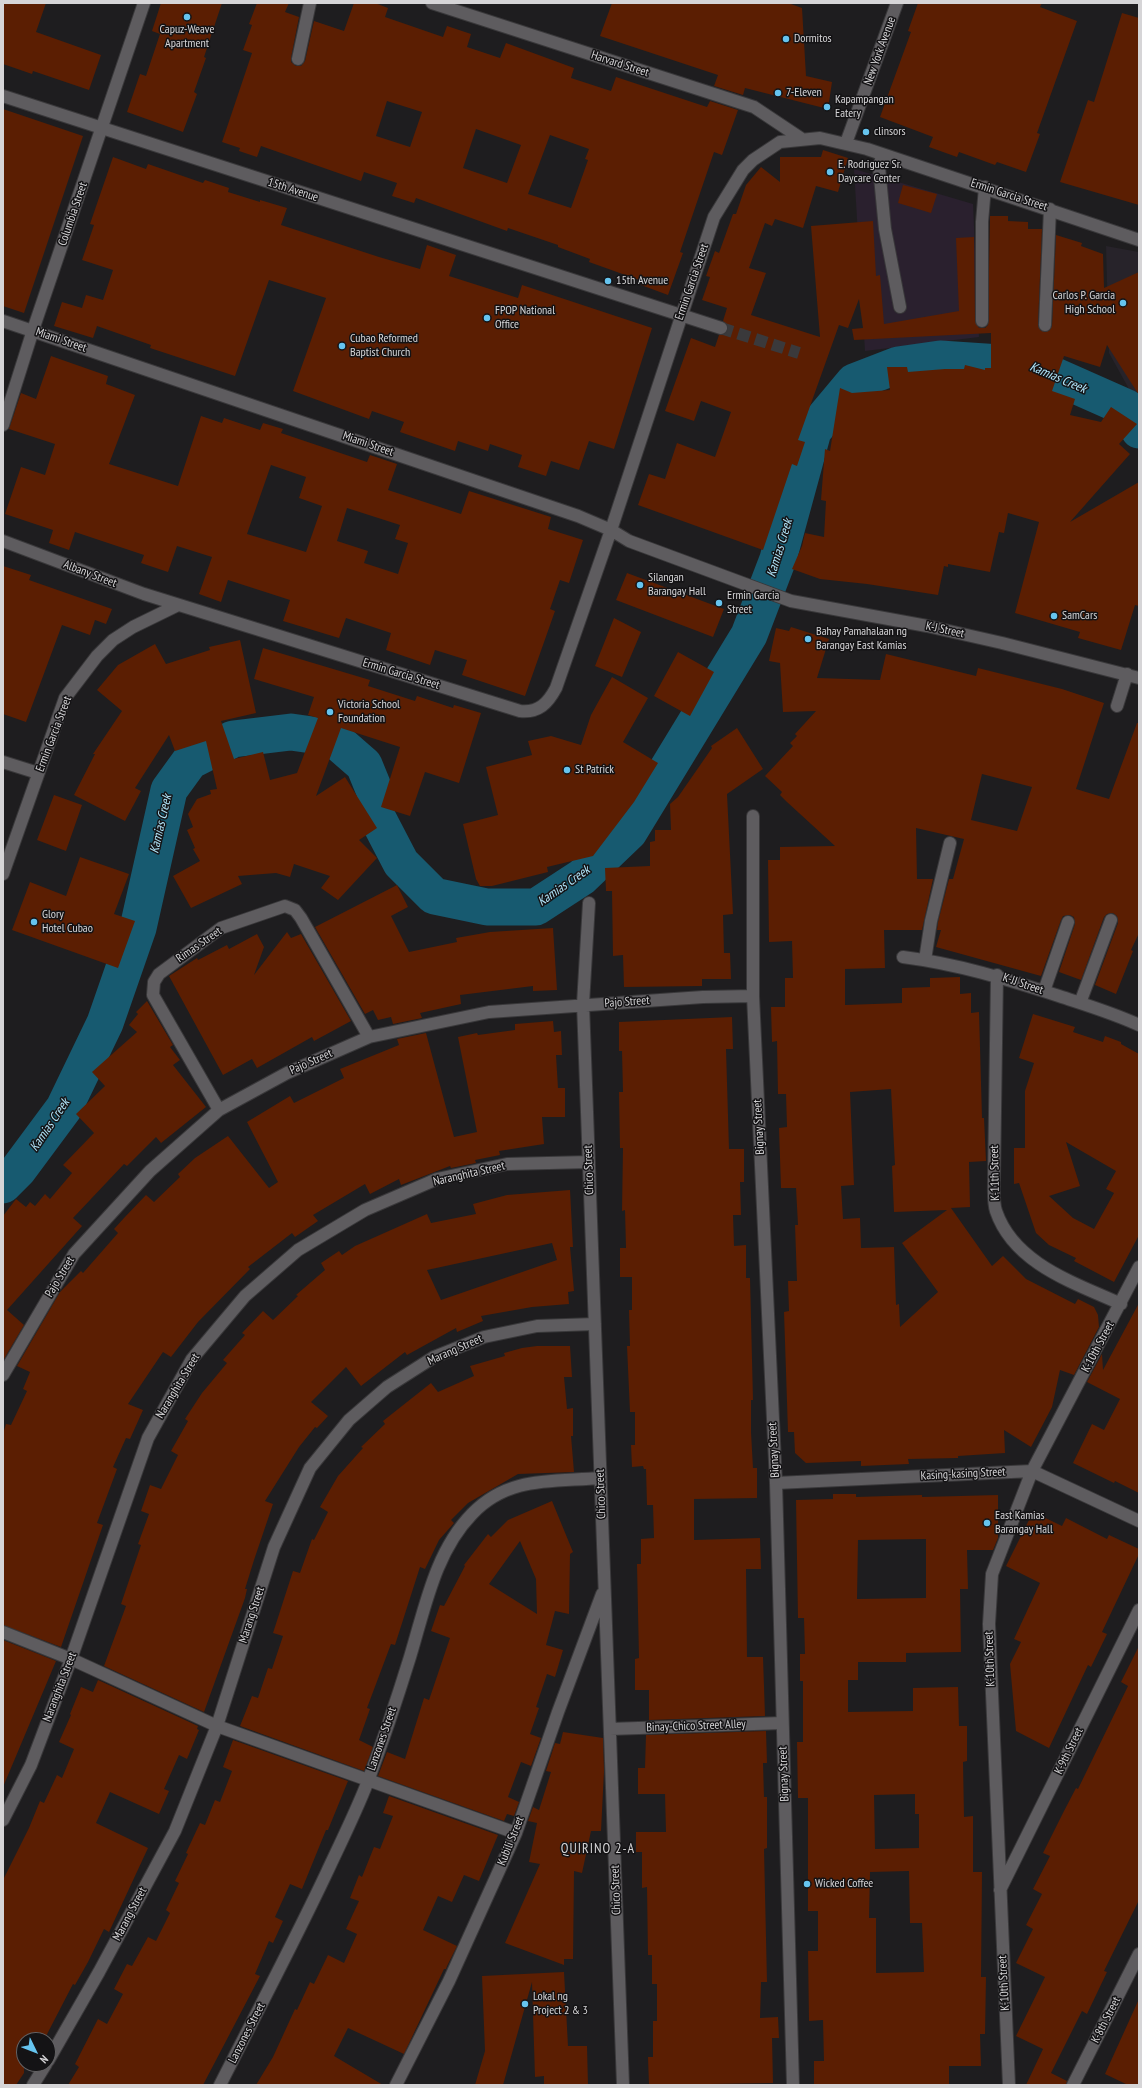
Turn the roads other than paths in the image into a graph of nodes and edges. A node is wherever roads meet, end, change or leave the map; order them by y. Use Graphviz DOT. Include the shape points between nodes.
graph roads {
  1 [pos="144,3"];
  2 [pos="310,3"];
  3 [pos="432,3"];
  4 [pos="897,3"];
  5 [pos="298,59"];
  6 [pos="3,96"];
  7 [pos="102,128"];
  8 [pos="802,139"];
  9 [pos="846,143"];
  10 [pos="882,156"];
  11 [pos="985,187"];
  12 [pos="1050,209"];
  13 [pos="1139,240"];
  14 [pos="900,307"];
  15 [pos="680,316"];
  16 [pos="3,320"];
  17 [pos="982,321"];
  18 [pos="1045,325"];
  19 [pos="721,328"];
  20 [pos="33,330"];
  21 [pos="3,425"];
  22 [pos="611,530"];
  23 [pos="3,541"];
  24 [pos="728,579"];
  25 [pos="178,605"];
  26 [pos="1127,674"];
  27 [pos="1139,678"];
  28 [pos="1117,706"];
  29 [pos="3,762"];
  30 [pos="38,773"];
  31 [pos="753,816"];
  32 [pos="950,843"];
  33 [pos="3,874"];
  34 [pos="589,903"];
  35 [pos="1111,920"];
  36 [pos="1068,922"];
  37 [pos="903,958"];
  38 [pos="925,960"];
  39 [pos="997,976"];
  40 [pos="1044,991"];
  41 [pos="753,996"];
  42 [pos="1080,1003"];
  43 [pos="583,1004"];
  44 [pos="1139,1025"];
  45 [pos="369,1037"];
  46 [pos="219,1110"];
  47 [pos="589,1162"];
  48 [pos="1139,1267"];
  49 [pos="1120,1304"];
  50 [pos="595,1324"];
  51 [pos="3,1376"];
  52 [pos="1032,1471"];
  53 [pos="600,1478"];
  54 [pos="776,1484"];
  55 [pos="1139,1521"];
  56 [pos="604,1588"];
  57 [pos="1139,1610"];
  58 [pos="3,1632"];
  59 [pos="71,1659"];
  60 [pos="782,1722"];
  61 [pos="217,1726"];
  62 [pos="610,1729"];
  63 [pos="368,1780"];
  64 [pos="3,1820"];
  65 [pos="516,1833"];
  66 [pos="1000,1892"];
  67 [pos="1139,1954"];
  68 [pos="56,2047"];
  69 [pos="41,2072"];
  70 [pos="33,2085"];
  71 [pos="220,2085"];
  72 [pos="396,2085"];
  73 [pos="623,2085"];
  74 [pos="793,2085"];
  75 [pos="1009,2085"];
  76 [pos="1073,2085"];
  1 -- 7 [label="street, Columbia Street"];
  2 -- 5 [label="street"];
  3 -- 8 [label="street, Harvard Street" via="754,107"];
  4 -- 9 [label="street, New York Avenue"];
  6 -- 7 [label="street, 15th Avenue"];
  7 -- 15 [label="street, 15th Avenue"];
  7 -- 20 [label="street, Columbia Street"];
  8 -- 9 [label="street, Ermin Garcia Street" via="820,138"];
  8 -- 15 [label="street, Ermin Garcia Street" via="780,142 743,170 714,217"];
  9 -- 10 [label="street, Ermin Garcia Street"];
  10 -- 11 [label="street, Ermin Garcia Street"];
  10 -- 14 [label="street" via="879,167 885,229"];
  11 -- 12 [label="street, Ermin Garcia Street"];
  11 -- 17 [label="street" via="982,222"];
  12 -- 13 [label="street, Ermin Garcia Street"];
  12 -- 18 [label="street"];
  15 -- 19 [label="street, 15th Avenue"];
  15 -- 22 [label="street, Ermin Garcia Street"];
  16 -- 20 [label="street, Miami Street"];
  20 -- 21 [label="street, Columbia Street"];
  20 -- 22 [label="street, Miami Street" via="578,516"];
  22 -- 24 [label="street, Miami Street" via="629,541"];
  22 -- 25 [label="street, Ermin Garcia Street" via="556,688 550,699 530,712"];
  23 -- 25 [label="street, Albany Street"];
  24 -- 26 [label="street, K-J Street" via="791,601 1002,642"];
  25 -- 30 [label="street, Ermin Garcia Street" via="113,640 97,656 65,698"];
  26 -- 27 [label="street, K-J Street"];
  26 -- 28 [label="street"];
  29 -- 30 [label="street"];
  30 -- 33 [label="street, Ermin Garcia Street"];
  31 -- 41 [label="street, Bignay Street"];
  32 -- 38 [label="street" via="931,921"];
  34 -- 43 [label="street, Chico Street"];
  35 -- 42 [label="street"];
  36 -- 40 [label="street"];
  37 -- 38 [label="street, K-JJ Street"];
  38 -- 39 [label="street, K-JJ Street"];
  39 -- 40 [label="street, K-JJ Street"];
  39 -- 49 [label="street, K-11th Street" via="995,1210 1010,1237 1028,1256 1050,1272"];
  40 -- 42 [label="street, K-JJ Street"];
  41 -- 43 [label="street, Pajo Street"];
  41 -- 54 [label="street, Bignay Street"];
  42 -- 44 [label="street, K-JJ Street"];
  43 -- 45 [label="street, Pajo Street" via="489,1012"];
  43 -- 47 [label="street, Chico Street"];
  45 -- 46 [label="street, Pajo Street" via="287,1073"];
  45 -- 46 [label="street, Rimas Street" via="295,910 285,906 275,907 221,928 159,974 154,982 153,995"];
  46 -- 51 [label="street, Pajo Street" via="150,1170 74,1254"];
  47 -- 50 [label="street, Chico Street"];
  47 -- 59 [label="street, Naranghita Street" via="508,1164 437,1179 365,1210 298,1250 245,1296 192,1359 148,1438"];
  48 -- 49 [label="street, K-10th Street"];
  49 -- 52 [label="street, K-10th Street"];
  50 -- 53 [label="street, Chico Street"];
  50 -- 61 [label="street, Marang Street" via="537,1326 484,1336 434,1357 387,1387 349,1420 310,1468 274,1547"];
  52 -- 54 [label="street, Kasing-kasing Street"];
  52 -- 55 [label="street, Kasing-kasing Street"];
  52 -- 66 [label="street, K-10th Street" via="992,1574 989,1624"];
  53 -- 56 [label="street, Chico Street"];
  53 -- 63 [label="street, Lanzones Street" via="509,1488 490,1497 471,1515 454,1537 436,1572"];
  54 -- 60 [label="street, Bignay Street"];
  56 -- 62 [label="street, Chico Street"];
  56 -- 65 [label="street, Kubili Street"];
  57 -- 66 [label="street, K-9th Street"];
  58 -- 59 [label="street"];
  59 -- 61 [label="street"];
  59 -- 64 [label="street, Naranghita Street" via="31,1765"];
  60 -- 62 [label="street, Binay-Chico Street Alley"];
  60 -- 74 [label="street, Bignay Street"];
  61 -- 63 [label="street"];
  61 -- 68 [label="street, Marang Street" via="175,1831"];
  62 -- 73 [label="street, Chico Street"];
  63 -- 65 [label="street"];
  63 -- 71 [label="street, Lanzones Street" via="292,1945"];
  65 -- 72 [label="street, Kubili Street" via="449,1981"];
  66 -- 75 [label="street, K-10th Street"];
  67 -- 76 [label="street, K-8th Street"];
  69 -- 70 [label="street"];
}
